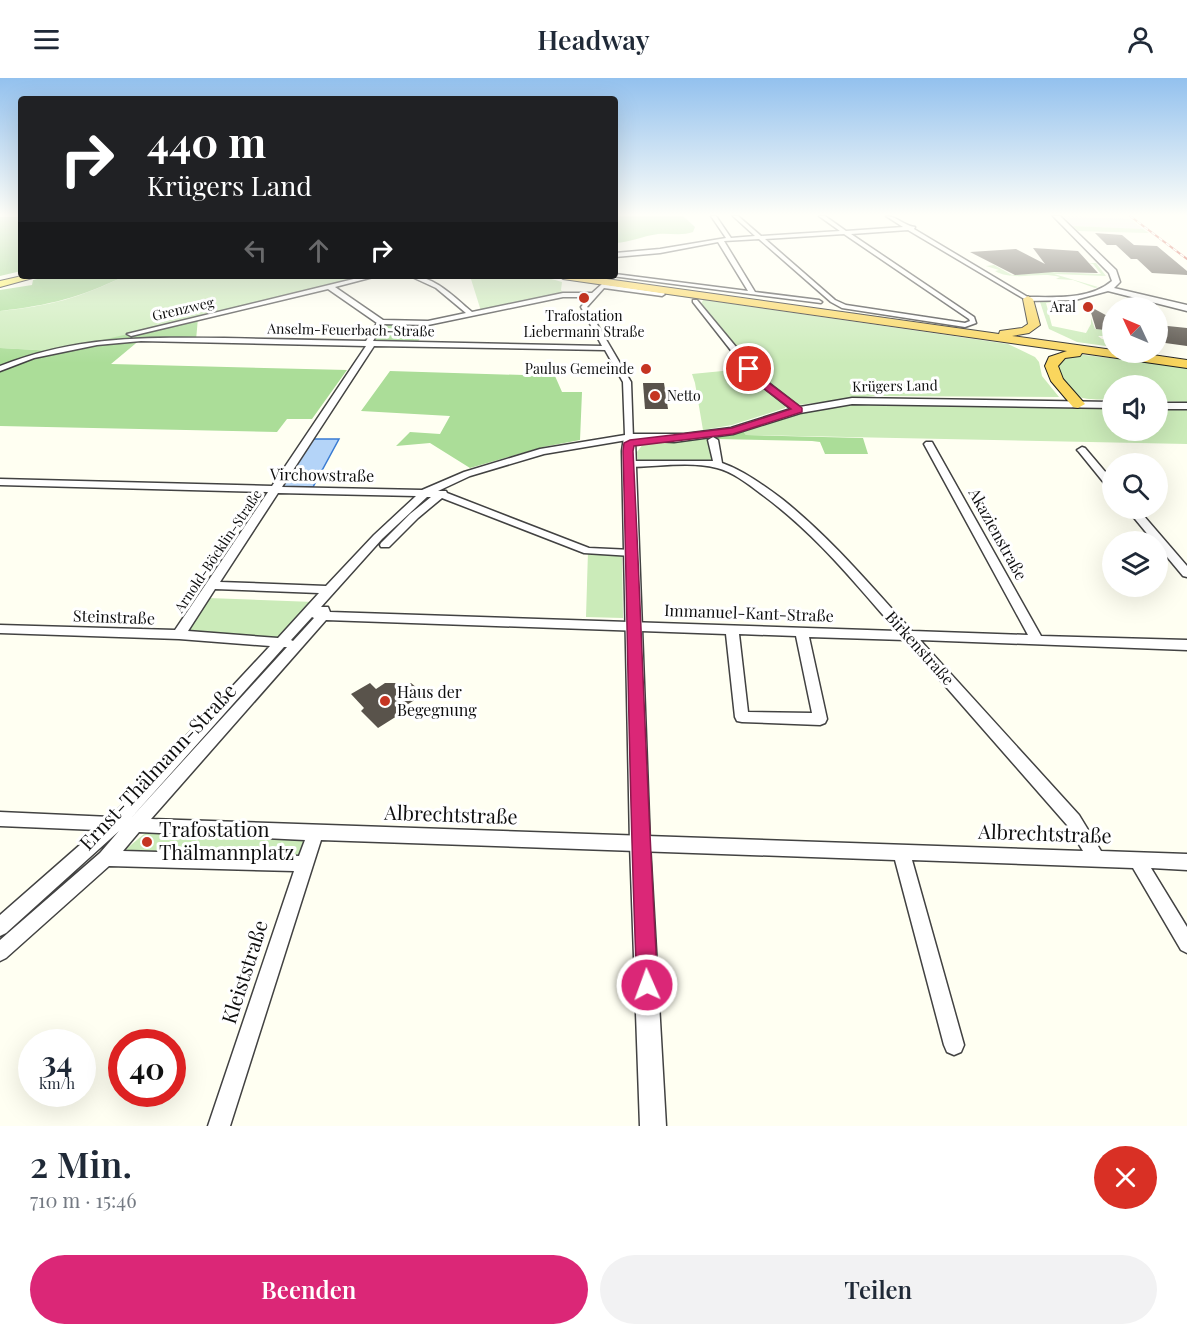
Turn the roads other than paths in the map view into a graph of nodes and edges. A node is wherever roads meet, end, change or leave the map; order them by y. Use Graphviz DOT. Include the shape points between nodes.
graph roads {
  1 [pos="735,265"];
  2 [pos="791,265"];
  3 [pos="894,265"];
  4 [pos="973,265"];
  5 [pos="1106,265"];
  6 [pos="18,276"];
  7 [pos="618,276"];
  8 [pos="18,279"];
  9 [pos="362,279"];
  10 [pos="420,279"];
  11 [pos="584,279"];
  12 [pos="606,279"];
  13 [pos="0,282"];
  14 [pos="330,287"];
  15 [pos="1108,289"];
  16 [pos="752,293"];
  17 [pos="662,294"];
  18 [pos="592,295"];
  19 [pos="1031,299"];
  20 [pos="694,301"];
  21 [pos="819,302"];
  22 [pos="1187,308"];
  23 [pos="471,314"];
  24 [pos="381,322"];
  25 [pos="942,327"];
  26 [pos="977,336"];
  27 [pos="93,343"];
  28 [pos="371,344"];
  29 [pos="608,348"];
  30 [pos="1102,348"];
  31 [pos="1102,349"];
  32 [pos="1102,351"];
  33 [pos="1102,354"];
  34 [pos="1168,359"];
  35 [pos="1187,362"];
  36 [pos="0,369"];
  37 [pos="1073,404"];
  38 [pos="1102,405"];
  39 [pos="1168,406"];
  40 [pos="1187,406"];
  41 [pos="798,410"];
  42 [pos="630,440"];
  43 [pos="713,440"];
  44 [pos="929,444"];
  45 [pos="1082,450"];
  46 [pos="629,464"];
  47 [pos="718,465"];
  48 [pos="1102,474"];
  49 [pos="0,482"];
  50 [pos="276,490"];
  51 [pos="426,493"];
  52 [pos="440,494"];
  53 [pos="1140,519"];
  54 [pos="385,544"];
  55 [pos="632,553"];
  56 [pos="1187,573"];
  57 [pos="212,585"];
  58 [pos="327,593"];
  59 [pos="317,615"];
  60 [pos="635,626"];
  61 [pos="0,629"];
  62 [pos="732,629"];
  63 [pos="801,631"];
  64 [pos="179,635"];
  65 [pos="907,635"];
  66 [pos="1037,640"];
  67 [pos="291,644"];
  68 [pos="1187,645"];
  69 [pos="0,819"];
  70 [pos="114,825"];
  71 [pos="136,826"];
  72 [pos="315,833"];
  73 [pos="640,844"];
  74 [pos="901,852"];
  75 [pos="106,858"];
  76 [pos="1096,858"];
  77 [pos="1137,860"];
  78 [pos="1187,862"];
  79 [pos="304,864"];
  80 [pos="0,927"];
  81 [pos="1187,944"];
  82 [pos="0,951"];
  83 [pos="954,1045"];
  84 [pos="219,1126"];
  85 [pos="653,1126"];
  1 -- 16 [label="street"];
  2 -- 3 [label="street" via="833,301 849,309 965,325 974,322"];
  4 -- 19 [label="street"];
  5 -- 15 [label="street" via="1115,274 1116,282"];
  6 -- 13 [label="main road"];
  7 -- 16 [label="street"];
  8 -- 13 [label="main road"];
  9 -- 14 [label="street, Grenzweg"];
  10 -- 23 [label="street" via="438,287"];
  11 -- 26 [label="highway"];
  12 -- 25 [label="highway"];
  14 -- 24 [label="street"];
  14 -- 27 [label="street, Grenzweg"];
  15 -- 19 [label="street"];
  15 -- 22 [label="street"];
  16 -- 21 [label="street"];
  17 -- 18 [label="street" via="602,286"];
  18 -- 23 [label="street" via="563,295"];
  18 -- 29 [label="street" via="584,307"];
  19 -- 25 [label="highway" via="1035,323 1025,331 998,333"];
  19 -- 30 [label="highway" via="1040,308 1044,326 1051,332"];
  20 -- 41 [label="street" via="758,379"];
  23 -- 24 [label="street" via="428,323"];
  24 -- 28 [label="street, Arnold-Böcklin-Straße"];
  25 -- 31 [label="highway"];
  26 -- 32 [label="highway"];
  26 -- 37 [label="highway" via="1018,346 1038,357 1047,378"];
  27 -- 28 [label="street, Anselm-Feuerbach-Straße" via="141,339"];
  27 -- 36 [label="street, Grenzweg" via="32,356"];
  28 -- 29 [label="street, Anselm-Feuerbach-Straße"];
  28 -- 50 [label="street, Arnold-Böcklin-Straße"];
  29 -- 42 [label="street" via="627,382"];
  33 -- 37 [label="highway" via="1056,357 1051,363 1054,377"];
  34 -- 35 [label="highway"];
  37 -- 38 [label="street, Krügers Land"];
  37 -- 41 [label="street, Krügers Land" via="874,400"];
  39 -- 40 [label="street"];
  41 -- 42 [label="street, Krügers Land" via="733,431"];
  42 -- 46 [label="street"];
  42 -- 51 [label="street" via="585,442 506,461"];
  42 -- 52 [label="street" via="525,462"];
  43 -- 47 [label="street"];
  44 -- 66 [label="street, Akazienstraße"];
  45 -- 48 [label="street"];
  46 -- 47 [label="street, Birkenstraße"];
  46 -- 55 [label="street"];
  47 -- 65 [label="street, Birkenstraße" via="769,495 820,537"];
  49 -- 50 [label="street, Virchowstraße"];
  50 -- 51 [label="street, Virchowstraße"];
  50 -- 57 [label="street, Arnold-Böcklin-Straße"];
  51 -- 52 [label="street, Virchowstraße"];
  51 -- 58 [label="street" via="378,537"];
  52 -- 54 [label="street"];
  52 -- 55 [label="street, Virchowstraße" via="588,551"];
  53 -- 56 [label="street"];
  55 -- 60 [label="street"];
  57 -- 58 [label="street"];
  57 -- 64 [label="street, Arnold-Böcklin-Straße"];
  58 -- 59 [label="street"];
  59 -- 60 [label="street, Immanuel-Kant-Straße"];
  59 -- 67 [label="street, Ernst-Thälmann-Straße"];
  60 -- 62 [label="street, Immanuel-Kant-Straße"];
  60 -- 73 [label="street"];
  61 -- 64 [label="street, Steinstraße"];
  62 -- 63 [label="street, Immanuel-Kant-Straße"];
  62 -- 63 [label="street" via="742,717 820,719"];
  63 -- 65 [label="street, Immanuel-Kant-Straße"];
  64 -- 67 [label="street, Steinstraße"];
  65 -- 66 [label="street, Immanuel-Kant-Straße"];
  65 -- 76 [label="street, Birkenstraße" via="1073,820"];
  66 -- 68 [label="street, Immanuel-Kant-Straße"];
  67 -- 70 [label="street, Ernst-Thälmann-Straße"];
  67 -- 71 [label="street, Ernst-Thälmann-Straße"];
  69 -- 70 [label="street, Albrechtstraße"];
  70 -- 71 [label="street, Albrechtstraße"];
  70 -- 80 [label="street, Ernst-Thälmann-Straße"];
  71 -- 72 [label="street, Albrechtstraße"];
  71 -- 75 [label="street, Ernst-Thälmann-Straße"];
  72 -- 73 [label="street, Albrechtstraße"];
  72 -- 79 [label="street, Kleiststraße"];
  73 -- 74 [label="street, Albrechtstraße"];
  73 -- 85 [label="street"];
  74 -- 76 [label="street, Albrechtstraße"];
  74 -- 83 [label="street"];
  75 -- 79 [label="street"];
  75 -- 82 [label="street, Ernst-Thälmann-Straße"];
  76 -- 77 [label="street, Albrechtstraße"];
  77 -- 78 [label="street, Albrechtstraße"];
  77 -- 81 [label="street"];
  79 -- 84 [label="street, Kleiststraße"];
}
